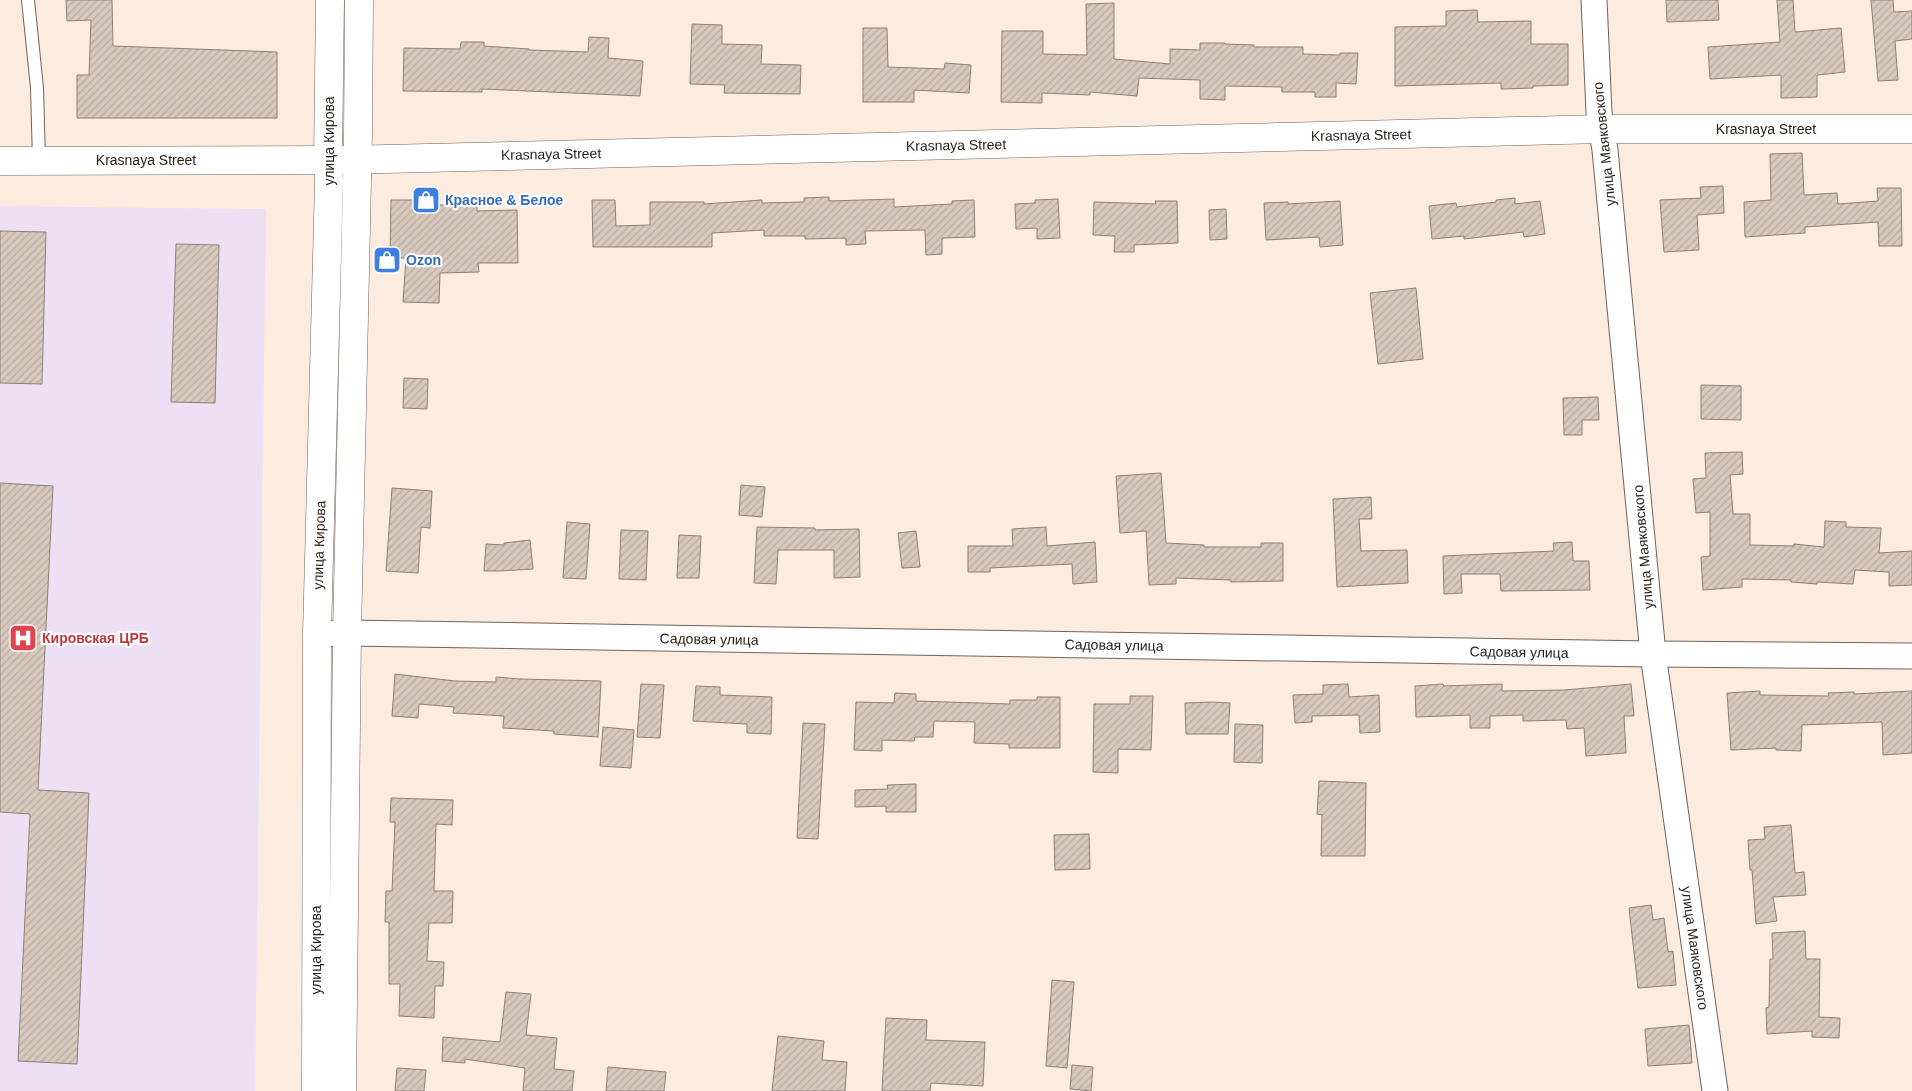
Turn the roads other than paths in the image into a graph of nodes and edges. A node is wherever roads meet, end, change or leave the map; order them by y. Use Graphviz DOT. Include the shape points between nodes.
graph roads {
  1 [pos="28,0"];
  2 [pos="330,0"];
  3 [pos="359,0"];
  4 [pos="1594,0"];
  5 [pos="1602,129"];
  6 [pos="1912,129"];
  7 [pos="357,159"];
  8 [pos="328,160"];
  9 [pos="0,161"];
  10 [pos="39,161"];
  11 [pos="347,633"];
  12 [pos="316,634"];
  13 [pos="1653,654"];
  14 [pos="1912,656"];
  15 [pos="316,1091"];
  16 [pos="342,1091"];
  17 [pos="1715,1091"];
  1 -- 10 [label="lane" via="37,88"];
  2 -- 8 [label="street, улица Кирова"];
  3 -- 7 [label="street, улица Кирова"];
  4 -- 5 [label="street, улица Маяковского"];
  5 -- 6 [label="street, Krasnaya Street"];
  5 -- 7 [label="street, Krasnaya Street"];
  5 -- 13 [label="street, улица Маяковского"];
  7 -- 8 [label="street, Krasnaya Street"];
  7 -- 11 [label="street, улица Кирова"];
  8 -- 10 [label="street, Krasnaya Street"];
  8 -- 12 [label="street, улица Кирова"];
  9 -- 10 [label="street, Krasnaya Street"];
  11 -- 12 [label="street, Садовая улица"];
  11 -- 13 [label="street, Садовая улица"];
  11 -- 16 [label="street, улица Кирова"];
  12 -- 15 [label="street, улица Кирова"];
  13 -- 14 [label="street, Садовая улица"];
  13 -- 17 [label="street, улица Маяковского"];
}
